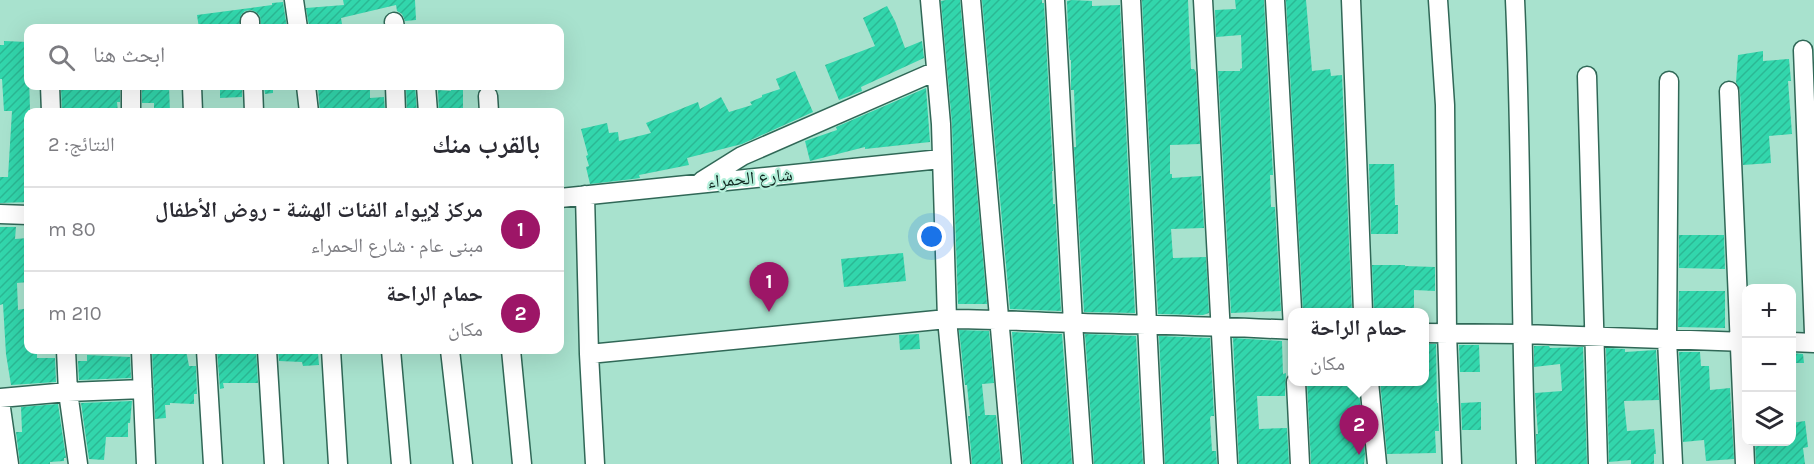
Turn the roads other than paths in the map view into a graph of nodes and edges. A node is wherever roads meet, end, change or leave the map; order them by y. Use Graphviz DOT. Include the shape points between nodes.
graph roads {
  1 [pos="294,0"];
  2 [pos="930,0"];
  3 [pos="971,0"];
  4 [pos="1055,0"];
  5 [pos="1131,0"];
  6 [pos="1203,0"];
  7 [pos="1275,0"];
  8 [pos="1351,0"];
  9 [pos="1438,0"];
  10 [pos="1515,0"];
  11 [pos="297,24"];
  12 [pos="1803,50"];
  13 [pos="936,71"];
  14 [pos="1587,76"];
  15 [pos="1669,81"];
  16 [pos="50,90"];
  17 [pos="131,90"];
  18 [pos="192,90"];
  19 [pos="253,90"];
  20 [pos="306,90"];
  21 [pos="395,90"];
  22 [pos="426,90"];
  23 [pos="1729,91"];
  24 [pos="51,108"];
  25 [pos="131,108"];
  26 [pos="193,108"];
  27 [pos="254,108"];
  28 [pos="309,108"];
  29 [pos="396,108"];
  30 [pos="428,108"];
  31 [pos="941,159"];
  32 [pos="700,183"];
  33 [pos="585,195"];
  34 [pos="564,198"];
  35 [pos="0,214"];
  36 [pos="24,215"];
  37 [pos="1292,308"];
  38 [pos="1363,308"];
  39 [pos="947,319"];
  40 [pos="998,319"];
  41 [pos="1073,322"];
  42 [pos="1148,324"];
  43 [pos="1220,326"];
  44 [pos="1288,329"];
  45 [pos="1429,333"];
  46 [pos="1447,333"];
  47 [pos="1814,333"];
  48 [pos="1521,334"];
  49 [pos="1594,337"];
  50 [pos="1743,338"];
  51 [pos="1667,339"];
  52 [pos="1742,341"];
  53 [pos="1796,342"];
  54 [pos="1814,343"];
  55 [pos="66,354"];
  56 [pos="141,354"];
  57 [pos="206,354"];
  58 [pos="267,354"];
  59 [pos="331,354"];
  60 [pos="392,354"];
  61 [pos="450,354"];
  62 [pos="511,354"];
  63 [pos="589,354"];
  64 [pos="1296,386"];
  65 [pos="1369,386"];
  66 [pos="143,389"];
  67 [pos="68,392"];
  68 [pos="1744,392"];
  69 [pos="0,400"];
  70 [pos="9,464"];
  71 [pos="78,464"];
  72 [pos="146,464"];
  73 [pos="213,464"];
  74 [pos="274,464"];
  75 [pos="338,464"];
  76 [pos="401,464"];
  77 [pos="463,464"];
  78 [pos="522,464"];
  79 [pos="595,464"];
  80 [pos="961,464"];
  81 [pos="1012,464"];
  82 [pos="1083,464"];
  83 [pos="1154,464"];
  84 [pos="1228,464"];
  85 [pos="1300,464"];
  86 [pos="1377,464"];
  87 [pos="1452,464"];
  88 [pos="1526,464"];
  89 [pos="1598,464"];
  90 [pos="1673,464"];
  91 [pos="1745,464"];
  1 -- 11 [label="street"];
  2 -- 13 [label="street"];
  3 -- 40 [label="street"];
  4 -- 41 [label="street"];
  5 -- 42 [label="street"];
  6 -- 43 [label="street"];
  7 -- 37 [label="street"];
  8 -- 38 [label="street"];
  9 -- 46 [label="street" via="1445,105"];
  10 -- 48 [label="street" via="1520,111"];
  12 -- 47 [label="street"];
  13 -- 31 [label="street"];
  13 -- 32 [label="street" via="742,156"];
  14 -- 49 [label="street"];
  15 -- 51 [label="street"];
  16 -- 24 [label="street"];
  17 -- 25 [label="street"];
  18 -- 26 [label="street"];
  19 -- 27 [label="street"];
  20 -- 28 [label="street"];
  21 -- 29 [label="street"];
  22 -- 30 [label="street"];
  23 -- 50 [label="street"];
  31 -- 32 [label="street, شارع الحمراء"];
  31 -- 39 [label="street"];
  32 -- 33 [label="street, شارع الحمراء"];
  33 -- 34 [label="street, شارع الحمراء"];
  33 -- 63 [label="street"];
  35 -- 36 [label="street"];
  39 -- 40 [label="street"];
  39 -- 63 [label="street"];
  39 -- 80 [label="street"];
  40 -- 41 [label="street"];
  40 -- 81 [label="street"];
  41 -- 42 [label="street"];
  41 -- 82 [label="street"];
  42 -- 43 [label="street"];
  42 -- 83 [label="street"];
  43 -- 44 [label="street"];
  43 -- 84 [label="street"];
  45 -- 46 [label="street"];
  46 -- 48 [label="street"];
  46 -- 87 [label="street"];
  48 -- 49 [label="street"];
  48 -- 88 [label="street"];
  49 -- 51 [label="street"];
  49 -- 89 [label="street"];
  51 -- 52 [label="street"];
  51 -- 90 [label="street"];
  53 -- 54 [label="street"];
  55 -- 67 [label="street"];
  56 -- 66 [label="street"];
  57 -- 73 [label="street"];
  58 -- 74 [label="street"];
  59 -- 75 [label="street"];
  60 -- 76 [label="street"];
  61 -- 77 [label="street"];
  62 -- 78 [label="street"];
  63 -- 79 [label="street"];
  64 -- 85 [label="street"];
  65 -- 86 [label="street"];
  66 -- 67 [label="street"];
  66 -- 72 [label="street"];
  67 -- 69 [label="street"];
  67 -- 71 [label="street"];
  68 -- 91 [label="street"];
  69 -- 70 [label="street"];
}
